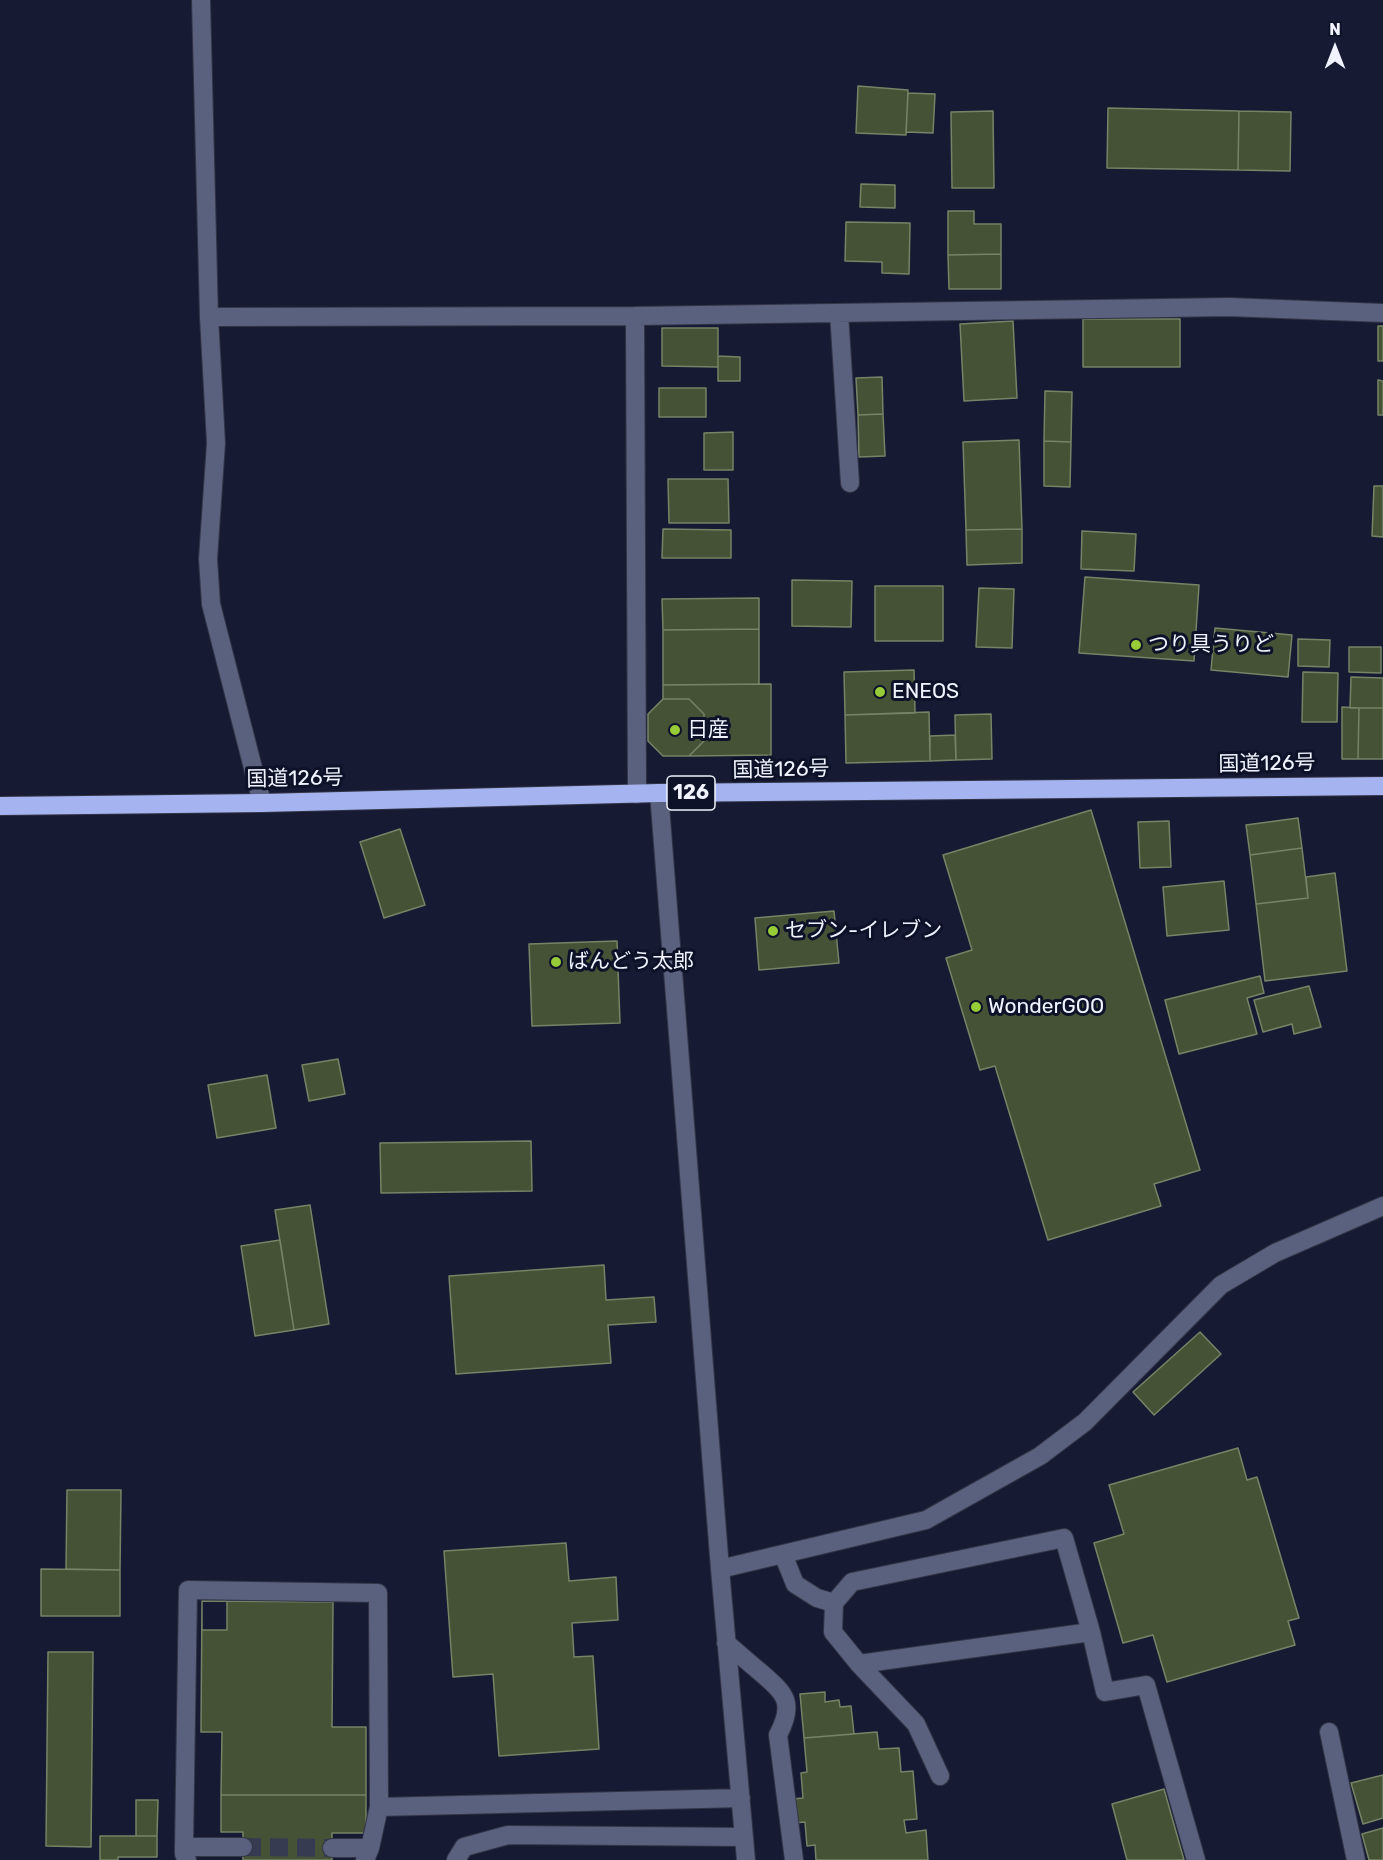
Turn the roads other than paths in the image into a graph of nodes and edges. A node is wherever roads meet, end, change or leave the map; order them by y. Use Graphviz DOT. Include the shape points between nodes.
graph roads {
  1 [pos="201,0"];
  2 [pos="839,313"];
  3 [pos="1383,313"];
  4 [pos="635,316"];
  5 [pos="208,317"];
  6 [pos="850,483"];
  7 [pos="1383,786"];
  8 [pos="637,794"];
  9 [pos="659,794"];
  10 [pos="262,803"];
  11 [pos="0,806"];
  12 [pos="1383,1206"];
  13 [pos="783,1554"];
  14 [pos="720,1569"];
  15 [pos="834,1603"];
  16 [pos="1091,1632"];
  17 [pos="726,1643"];
  18 [pos="859,1664"];
  19 [pos="1329,1732"];
  20 [pos="940,1776"];
  21 [pos="741,1798"];
  22 [pos="379,1807"];
  23 [pos="744,1837"];
  24 [pos="243,1847"];
  25 [pos="332,1848"];
  26 [pos="186,1854"];
  27 [pos="367,1854"];
  28 [pos="456,1860"];
  29 [pos="746,1860"];
  30 [pos="794,1860"];
  31 [pos="1196,1860"];
  32 [pos="1356,1860"];
  1 -- 5 [label="street"];
  2 -- 3 [label="street" via="1229,307"];
  2 -- 4 [label="street"];
  2 -- 6 [label="street"];
  4 -- 5 [label="street"];
  4 -- 8 [label="street"];
  5 -- 10 [label="street" via="216,442 208,559 211,604"];
  7 -- 9 [label="highway, 国道126号 / 126"];
  8 -- 9 [label="highway, 国道126号 / 126"];
  8 -- 10 [label="highway, 国道126号 / 126"];
  9 -- 14 [label="street"];
  10 -- 11 [label="highway, 国道126号 / 126"];
  12 -- 13 [label="street" via="1275,1253 1221,1285 1085,1422 1040,1456 926,1520"];
  13 -- 14 [label="street"];
  13 -- 15 [label="street" via="795,1584"];
  14 -- 17 [label="street"];
  15 -- 16 [label="street" via="852,1582 1064,1539"];
  15 -- 18 [label="street" via="833,1632"];
  16 -- 18 [label="street"];
  16 -- 31 [label="street" via="1105,1692 1146,1685"];
  17 -- 21 [label="street"];
  17 -- 30 [label="street" via="782,1690 786,1720 778,1735"];
  18 -- 20 [label="street" via="916,1724"];
  19 -- 32 [label="street"];
  21 -- 22 [label="street"];
  21 -- 23 [label="street"];
  22 -- 26 [label="street" via="378,1593 188,1590"];
  22 -- 27 [label="street"];
  23 -- 28 [label="street" via="508,1835 464,1847"];
  23 -- 29 [label="street"];
  24 -- 26 [label="street"];
  25 -- 27 [label="street"];
}
